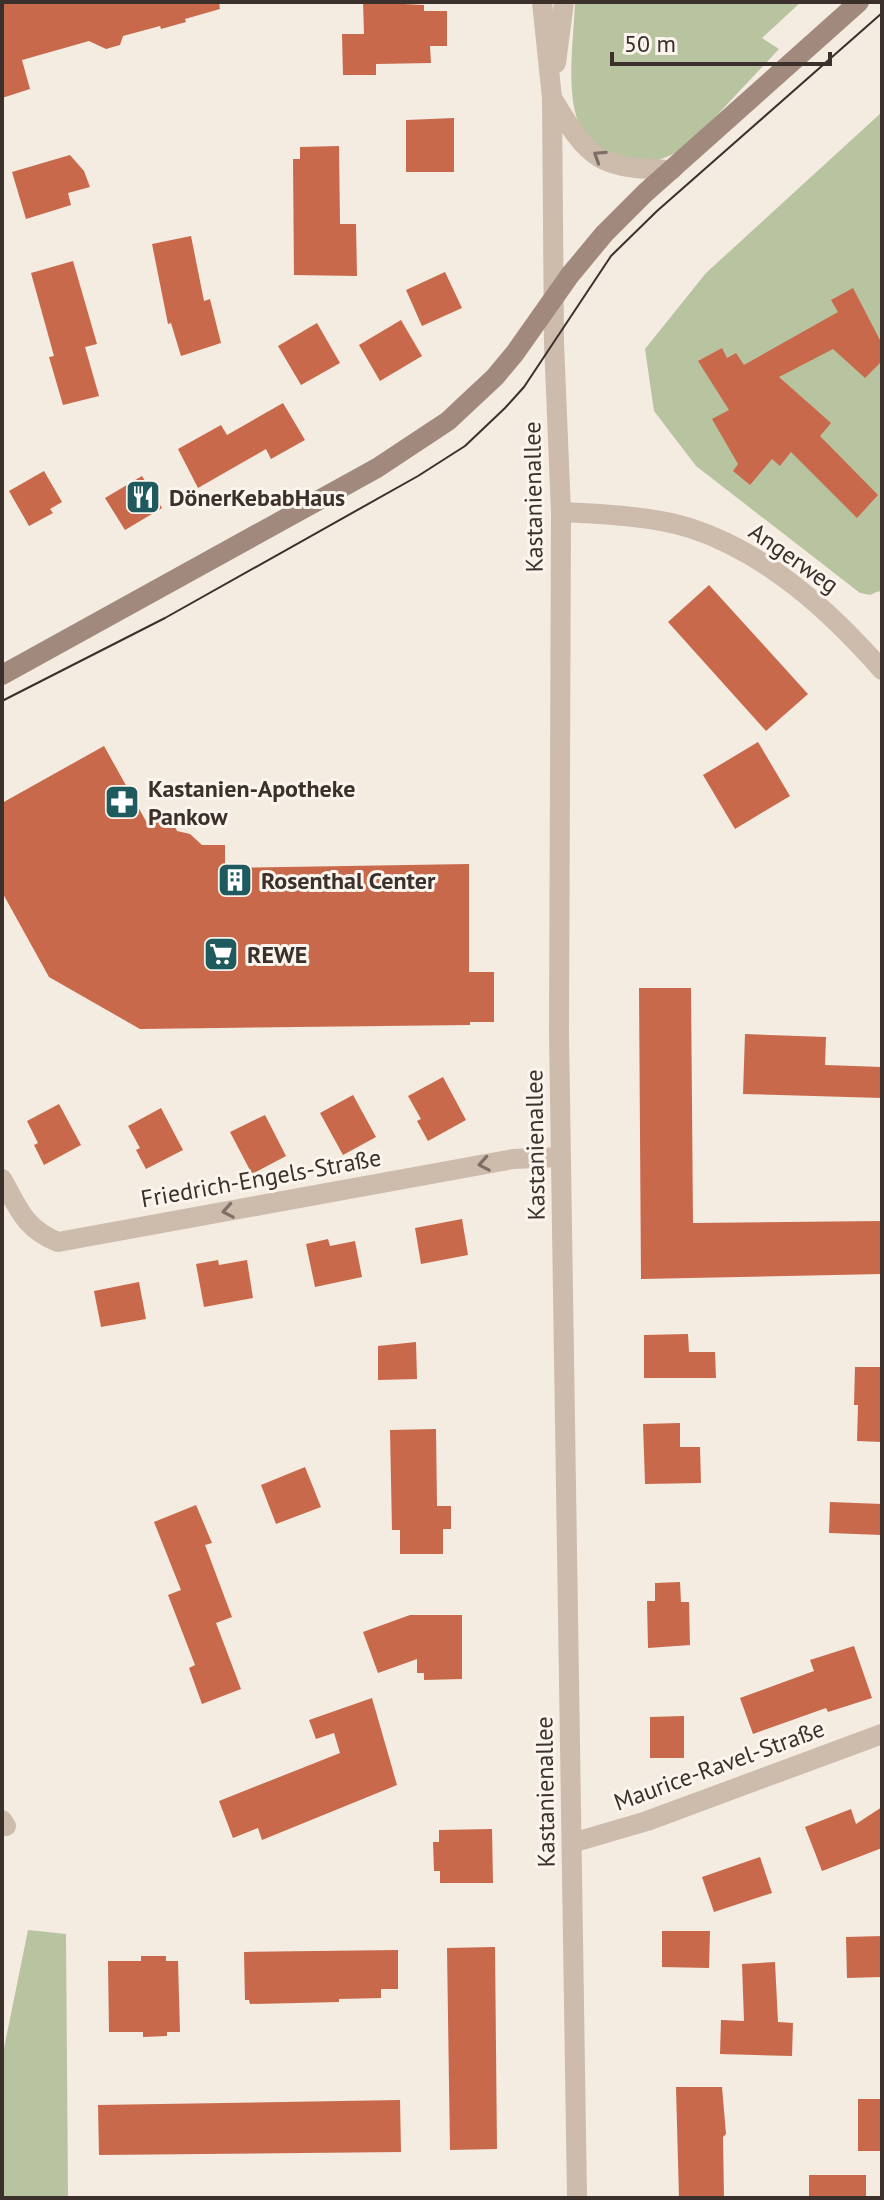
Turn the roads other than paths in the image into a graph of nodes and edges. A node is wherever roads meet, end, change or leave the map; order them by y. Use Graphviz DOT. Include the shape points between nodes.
graph roads {
  1 [pos="542,2"];
  2 [pos="564,2"];
  3 [pos="859,2"];
  4 [pos="552,94"];
  5 [pos="672,170"];
  6 [pos="555,297"];
  7 [pos="561,512"];
  8 [pos="882,670"];
  9 [pos="2,675"];
  10 [pos="561,1157"];
  11 [pos="2,1179"];
  12 [pos="882,1734"];
  13 [pos="572,1843"];
  14 [pos="577,2198"];
  1 -- 4 [label="street, Kastanienallee"];
  2 -- 4 [label="street, Kastanienallee"];
  3 -- 5 [label="main road"];
  5 -- 4 [label="street, one-way" via="605,162 578,139"];
  4 -- 6 [label="street, Kastanienallee"];
  5 -- 6 [label="main road" via="587,252"];
  6 -- 7 [label="street, Kastanienallee"];
  6 -- 9 [label="main road" via="495,377 428,436"];
  7 -- 8 [label="street, Angerweg" via="678,525 716,538 769,568 838,621"];
  7 -- 10 [label="street, Kastanienallee"];
  10 -- 11 [label="street, Friedrich-Engels-Straße, one-way" via="513,1159 58,1242 39,1234 21,1214"];
  10 -- 13 [label="street, Kastanienallee"];
  12 -- 13 [label="street, Maurice-Ravel-Straße" via="647,1821"];
  13 -- 14 [label="street, Kastanienallee"];
}
